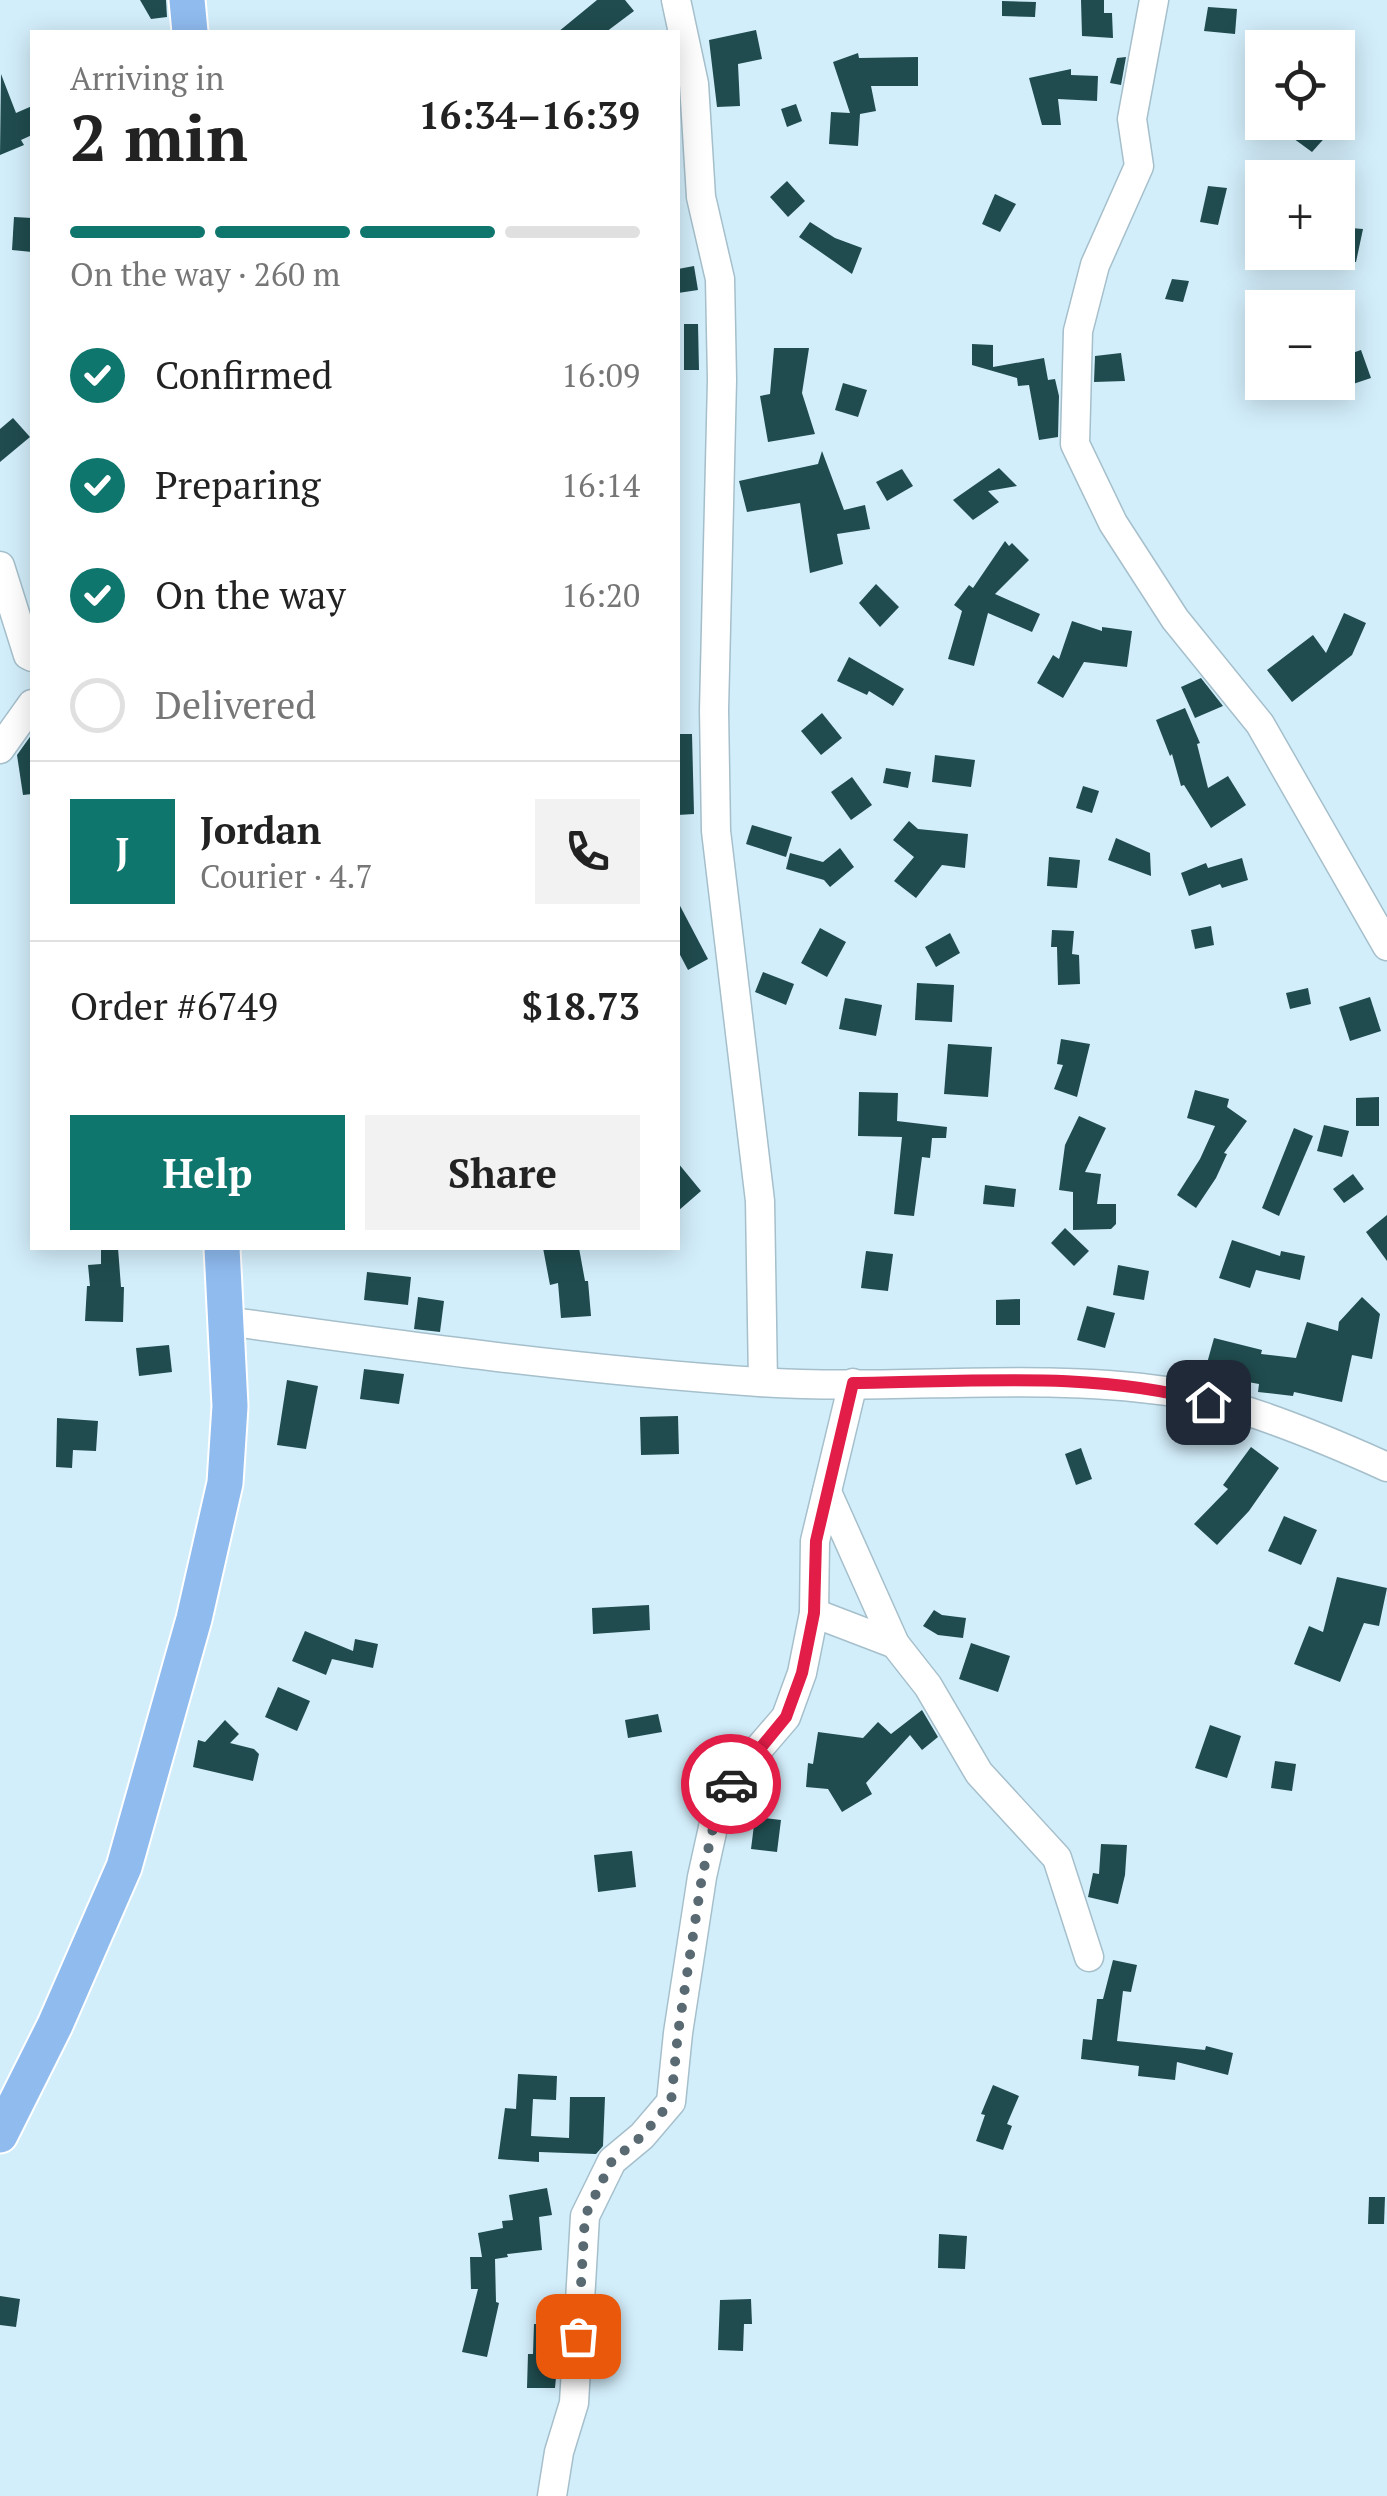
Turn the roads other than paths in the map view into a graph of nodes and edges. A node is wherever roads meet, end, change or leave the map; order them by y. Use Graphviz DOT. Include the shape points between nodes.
graph roads {
  1 [pos="187,0"];
  2 [pos="676,0"];
  3 [pos="1154,0"];
  4 [pos="190,30"];
  5 [pos="0,566"];
  6 [pos="30,656"];
  7 [pos="30,707"];
  8 [pos="0,749"];
  9 [pos="1387,946"];
  10 [pos="222,1250"];
  11 [pos="226,1321"];
  12 [pos="763,1382"];
  13 [pos="853,1383"];
  14 [pos="1387,1467"];
  15 [pos="827,1492"];
  16 [pos="814,1613"];
  17 [pos="895,1644"];
  18 [pos="1088,1957"];
  19 [pos="0,2135"];
  20 [pos="552,2496"];
  1 -- 4 [label="main road"];
  2 -- 12 [label="street" via="694,84 702,198 720,278 716,831 760,1201"];
  3 -- 9 [label="street" via="1132,120 1139,166 1095,265 1078,332 1076,444 1113,523 1175,619 1260,724"];
  5 -- 6 [label="street"];
  7 -- 8 [label="street"];
  10 -- 11 [label="main road"];
  11 -- 12 [label="street" via="529,1363"];
  11 -- 19 [label="main road" via="225,1483 194,1619 124,1867"];
  12 -- 13 [label="street"];
  13 -- 14 [label="street" via="1079,1382 1171,1391"];
  13 -- 15 [label="street"];
  15 -- 16 [label="street" via="816,1541"];
  15 -- 17 [label="street"];
  16 -- 17 [label="street"];
  16 -- 20 [label="street" via="786,1717 718,1806 671,2102 612,2161 585,2216 574,2404"];
  17 -- 18 [label="street" via="980,1773 1057,1858"];
}
